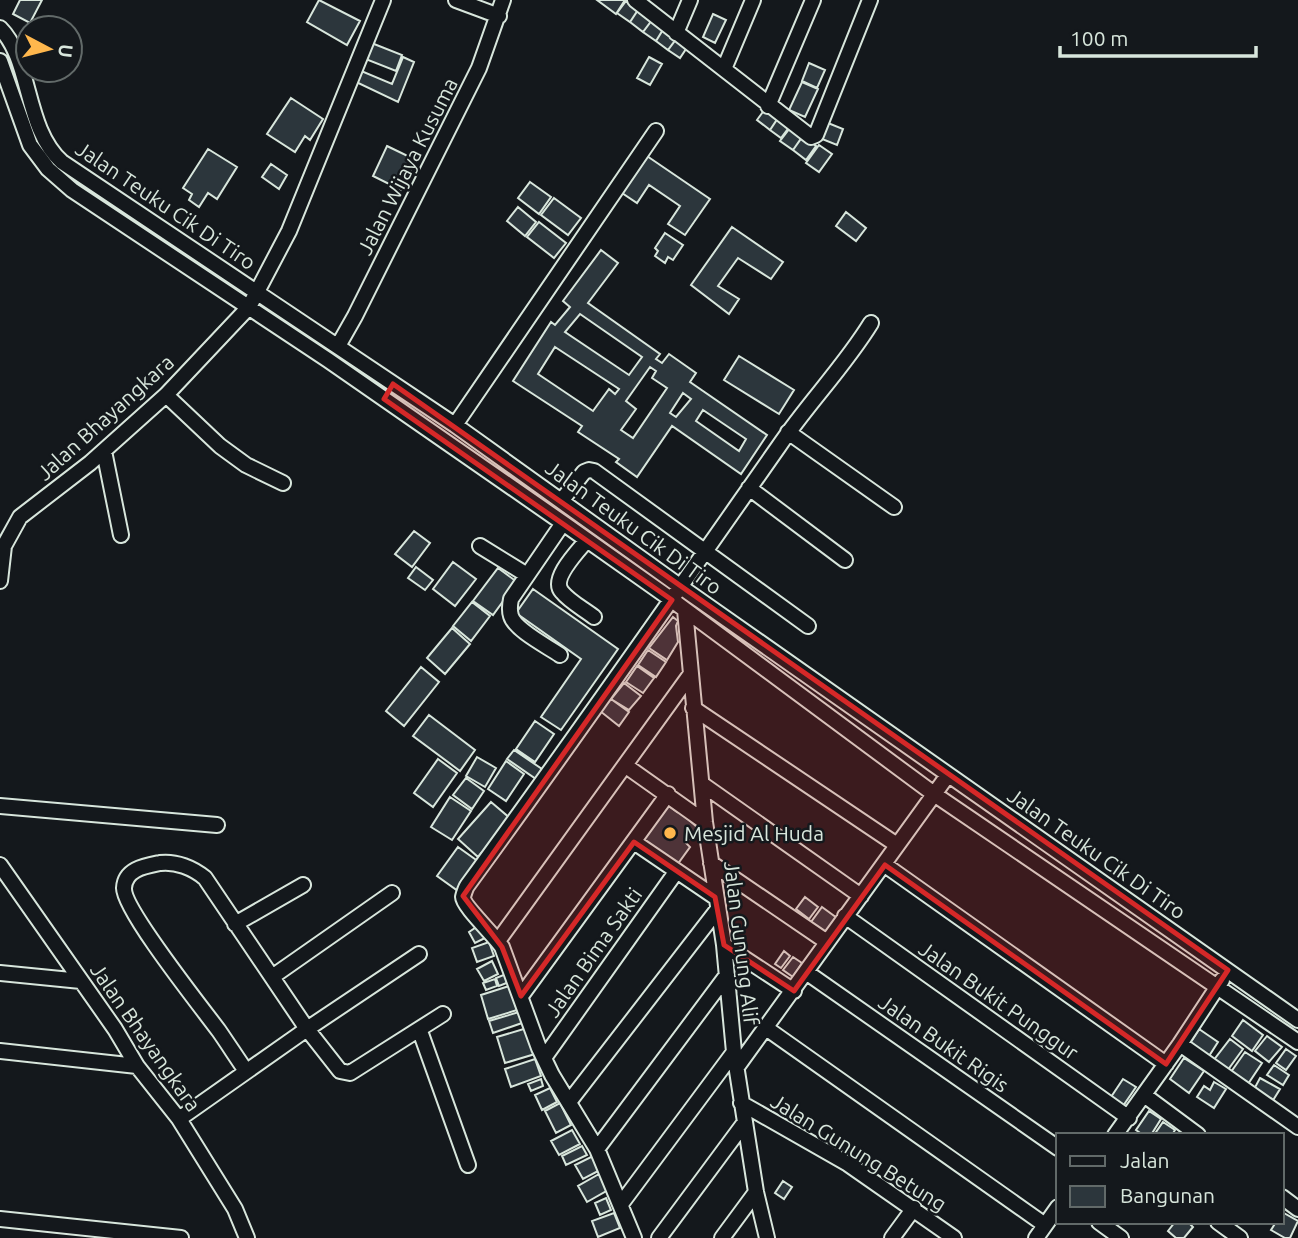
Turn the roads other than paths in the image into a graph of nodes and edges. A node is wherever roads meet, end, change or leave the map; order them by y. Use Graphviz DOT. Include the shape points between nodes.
graph roads {
  1 [pos="383,0"];
  2 [pos="456,0"];
  3 [pos="503,0"];
  4 [pos="635,0"];
  5 [pos="690,0"];
  6 [pos="753,0"];
  7 [pos="813,0"];
  8 [pos="870,0"];
  9 [pos="499,16"];
  10 [pos="0,28"];
  11 [pos="676,33"];
  12 [pos="0,61"];
  13 [pos="724,69"];
  14 [pos="768,106"];
  15 [pos="656,131"];
  16 [pos="43,136"];
  17 [pos="30,145"];
  18 [pos="259,292"];
  19 [pos="249,307"];
  20 [pos="871,323"];
  21 [pos="338,346"];
  22 [pos="393,384"];
  23 [pos="166,395"];
  24 [pos="384,399"];
  25 [pos="455,425"];
  26 [pos="788,432"];
  27 [pos="104,451"];
  28 [pos="283,483"];
  29 [pos="749,488"];
  30 [pos="562,500"];
  31 [pos="894,507"];
  32 [pos="563,523"];
  33 [pos="121,535"];
  34 [pos="587,540"];
  35 [pos="480,546"];
  36 [pos="705,552"];
  37 [pos="845,559"];
  38 [pos="527,575"];
  39 [pos="0,582"];
  40 [pos="681,587"];
  41 [pos="672,600"];
  42 [pos="685,610"];
  43 [pos="594,617"];
  44 [pos="808,626"];
  45 [pos="560,655"];
  46 [pos="690,675"];
  47 [pos="693,708"];
  48 [pos="626,766"];
  49 [pos="948,775"];
  50 [pos="702,784"];
  51 [pos="668,794"];
  52 [pos="934,794"];
  53 [pos="0,806"];
  54 [pos="705,822"];
  55 [pos="217,825"];
  56 [pos="634,842"];
  57 [pos="897,845"];
  58 [pos="711,863"];
  59 [pos="885,865"];
  60 [pos="0,866"];
  61 [pos="676,872"];
  62 [pos="303,885"];
  63 [pos="392,893"];
  64 [pos="861,896"];
  65 [pos="716,903"];
  66 [pos="845,916"];
  67 [pos="235,924"];
  68 [pos="498,941"];
  69 [pos="827,942"];
  70 [pos="724,945"];
  71 [pos="419,954"];
  72 [pos="1228,970"];
  73 [pos="806,972"];
  74 [pos="0,973"];
  75 [pos="727,975"];
  76 [pos="272,977"];
  77 [pos="81,981"];
  78 [pos="1219,986"];
  79 [pos="794,991"];
  80 [pos="520,996"];
  81 [pos="443,1014"];
  82 [pos="1298,1020"];
  83 [pos="766,1028"];
  84 [pos="307,1029"];
  85 [pos="420,1031"];
  86 [pos="1298,1042"];
  87 [pos="1180,1044"];
  88 [pos="0,1051"];
  89 [pos="544,1058"];
  90 [pos="736,1059"];
  91 [pos="1166,1064"];
  92 [pos="137,1066"];
  93 [pos="246,1071"];
  94 [pos="1144,1095"];
  95 [pos="569,1102"];
  96 [pos="741,1102"];
  97 [pos="1129,1118"];
  98 [pos="179,1119"];
  99 [pos="745,1122"];
  100 [pos="1298,1127"];
  101 [pos="1117,1133"];
  102 [pos="1195,1133"];
  103 [pos="1056,1147"];
  104 [pos="597,1149"];
  105 [pos="468,1165"];
  106 [pos="756,1192"];
  107 [pos="621,1204"];
  108 [pos="914,1208"];
  109 [pos="1056,1210"];
  110 [pos="0,1219"];
  111 [pos="1102,1224"];
  112 [pos="1220,1224"];
  113 [pos="1045,1226"];
  114 [pos="181,1238"];
  115 [pos="247,1238"];
  116 [pos="634,1238"];
  117 [pos="659,1238"];
  118 [pos="722,1238"];
  119 [pos="767,1238"];
  120 [pos="892,1238"];
  121 [pos="954,1238"];
  122 [pos="1036,1238"];
  123 [pos="1121,1238"];
  124 [pos="1240,1238"];
  1 -- 18 [label="street, Jalan Bhayangkara" via="289,231"];
  2 -- 9 [label="street"];
  3 -- 9 [label="street, Jalan Wijaya Kusuma"];
  4 -- 11 [label="street"];
  5 -- 11 [label="street"];
  6 -- 13 [label="street"];
  7 -- 14 [label="street"];
  8 -- 14 [label="street" via="814,137"];
  9 -- 21 [label="street, Jalan Wijaya Kusuma" via="479,68"];
  10 -- 16 [label="street, Jalan Teuku Cik Di Tiro" via="18,60"];
  11 -- 13 [label="street"];
  12 -- 17 [label="street, Jalan Teuku Cik Di Tiro"];
  13 -- 14 [label="street"];
  15 -- 25 [label="street"];
  16 -- 17 [label="street"];
  16 -- 18 [label="street, Jalan Teuku Cik Di Tiro" via="62,162"];
  17 -- 19 [label="street, Jalan Teuku Cik Di Tiro" via="72,190"];
  18 -- 19 [label="street, Jalan Bhayangkara"];
  18 -- 21 [label="street, Jalan Teuku Cik Di Tiro"];
  19 -- 23 [label="street, Jalan Bhayangkara"];
  19 -- 24 [label="street, Jalan Teuku Cik Di Tiro"];
  20 -- 26 [label="street" via="852,354"];
  21 -- 22 [label="street, Jalan Teuku Cik Di Tiro"];
  22 -- 24 [label="street"];
  22 -- 25 [label="street, Jalan Teuku Cik Di Tiro"];
  23 -- 27 [label="street, Jalan Bhayangkara"];
  23 -- 28 [label="street" via="220,446"];
  24 -- 32 [label="street, Jalan Teuku Cik Di Tiro"];
  25 -- 30 [label="street, Jalan Teuku Cik Di Tiro"];
  26 -- 29 [label="street"];
  26 -- 31 [label="street"];
  27 -- 33 [label="street"];
  27 -- 39 [label="street, Jalan Bhayangkara" via="20,517 4,545"];
  29 -- 36 [label="street"];
  29 -- 37 [label="street"];
  30 -- 36 [label="street" via="584,472 594,471"];
  30 -- 40 [label="street, Jalan Teuku Cik Di Tiro"];
  32 -- 34 [label="street, Jalan Teuku Cik Di Tiro"];
  32 -- 38 [label="street"];
  34 -- 41 [label="street, Jalan Teuku Cik Di Tiro"];
  34 -- 43 [label="street" via="558,583 560,591"];
  35 -- 38 [label="street"];
  36 -- 40 [label="street"];
  36 -- 44 [label="street"];
  38 -- 45 [label="street" via="511,599 511,617"];
  40 -- 41 [label="street"];
  40 -- 49 [label="street, Jalan Teuku Cik Di Tiro"];
  41 -- 42 [label="street, Jalan Teuku Cik Di Tiro"];
  41 -- 68 [label="street" via="467,886 463,900"];
  42 -- 46 [label="street, Jalan Gunung Alif"];
  42 -- 52 [label="street, Jalan Teuku Cik Di Tiro"];
  46 -- 47 [label="street, Jalan Gunung Alif"];
  46 -- 48 [label="street"];
  47 -- 50 [label="street, Jalan Gunung Alif"];
  47 -- 57 [label="street"];
  48 -- 51 [label="street"];
  48 -- 68 [label="street"];
  49 -- 52 [label="street"];
  49 -- 72 [label="street, Jalan Teuku Cik Di Tiro"];
  50 -- 54 [label="street, Jalan Gunung Alif"];
  50 -- 64 [label="street"];
  51 -- 54 [label="street"];
  51 -- 56 [label="street"];
  52 -- 57 [label="street"];
  52 -- 78 [label="street, Jalan Teuku Cik Di Tiro"];
  53 -- 55 [label="street"];
  54 -- 58 [label="street, Jalan Gunung Alif"];
  56 -- 61 [label="street"];
  56 -- 80 [label="street"];
  57 -- 59 [label="street"];
  58 -- 65 [label="street, Jalan Gunung Alif"];
  58 -- 69 [label="street"];
  59 -- 64 [label="street"];
  59 -- 91 [label="street"];
  60 -- 77 [label="street, Jalan Bhayangkara"];
  61 -- 65 [label="street"];
  61 -- 89 [label="street, Jalan Bima Sakti"];
  62 -- 67 [label="street"];
  63 -- 76 [label="street"];
  64 -- 66 [label="street"];
  65 -- 70 [label="street, Jalan Gunung Alif"];
  65 -- 95 [label="street"];
  66 -- 69 [label="street"];
  66 -- 97 [label="street, Jalan Bukit Punggur"];
  67 -- 76 [label="street"];
  67 -- 93 [label="street" via="213,886 196,870 164,863 140,868 129,874 124,886 125,899"];
  68 -- 80 [label="street"];
  69 -- 73 [label="street"];
  70 -- 75 [label="street, Jalan Gunung Alif"];
  70 -- 79 [label="street"];
  71 -- 84 [label="street"];
  72 -- 78 [label="street"];
  72 -- 82 [label="street, Jalan Teuku Cik Di Tiro"];
  73 -- 79 [label="street"];
  73 -- 103 [label="street, Jalan Bukit Rigis"];
  74 -- 77 [label="street"];
  75 -- 90 [label="street, Jalan Gunung Alif"];
  75 -- 104 [label="street"];
  76 -- 84 [label="street"];
  77 -- 92 [label="street, Jalan Bhayangkara"];
  78 -- 86 [label="street, Jalan Teuku Cik Di Tiro"];
  78 -- 87 [label="street"];
  79 -- 83 [label="street"];
  80 -- 89 [label="street"];
  81 -- 85 [label="street"];
  83 -- 90 [label="street"];
  83 -- 113 [label="street"];
  84 -- 85 [label="street" via="345,1074"];
  84 -- 93 [label="street"];
  85 -- 105 [label="street"];
  87 -- 91 [label="street"];
  87 -- 100 [label="street"];
  88 -- 92 [label="street"];
  89 -- 95 [label="street"];
  90 -- 96 [label="street, Jalan Gunung Alif"];
  90 -- 107 [label="street"];
  91 -- 94 [label="street"];
  92 -- 98 [label="street, Jalan Bhayangkara"];
  93 -- 98 [label="street"];
  94 -- 97 [label="street"];
  94 -- 102 [label="street"];
  95 -- 104 [label="street"];
  96 -- 99 [label="street, Jalan Gunung Alif"];
  96 -- 108 [label="street, Jalan Gunung Betung"];
  97 -- 101 [label="street"];
  98 -- 115 [label="street, Jalan Bhayangkara" via="235,1209"];
  99 -- 106 [label="street, Jalan Gunung Alif"];
  99 -- 117 [label="street"];
  104 -- 107 [label="street"];
  106 -- 118 [label="street"];
  106 -- 119 [label="street, Jalan Gunung Alif"];
  107 -- 116 [label="street"];
  108 -- 120 [label="street"];
  108 -- 121 [label="street, Jalan Gunung Betung"];
  109 -- 113 [label="street"];
  110 -- 114 [label="street"];
  111 -- 123 [label="street"];
  112 -- 124 [label="street"];
  113 -- 122 [label="street"];
}
